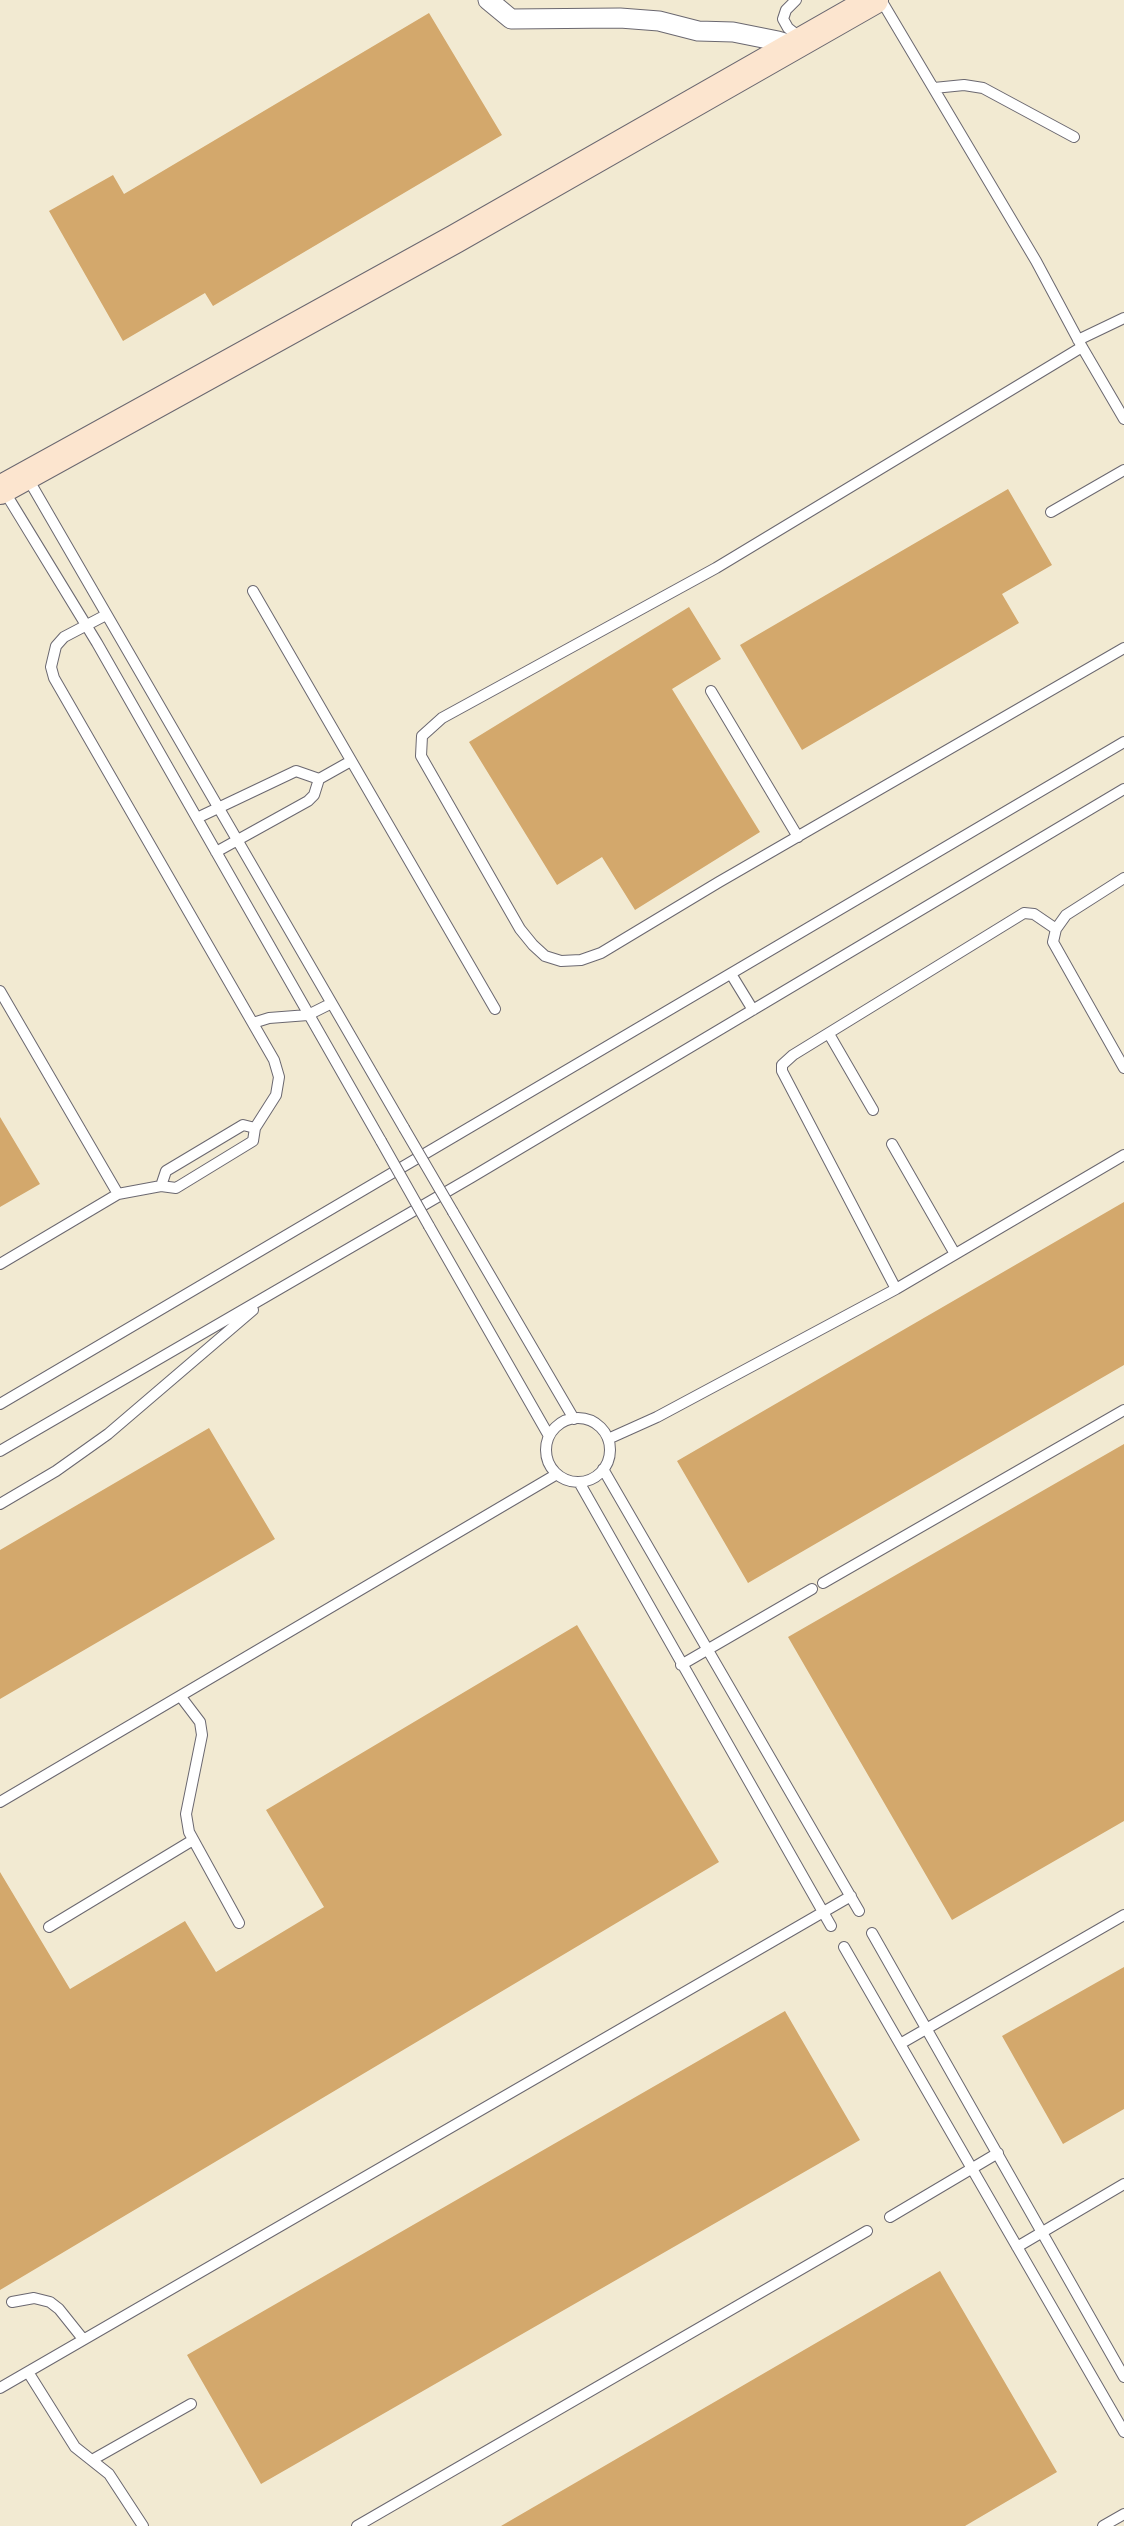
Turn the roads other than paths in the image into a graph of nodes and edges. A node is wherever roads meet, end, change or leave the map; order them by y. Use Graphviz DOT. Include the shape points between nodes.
graph roads {
  1 [pos="488,0"];
  2 [pos="796,0"];
  3 [pos="874,0"];
  4 [pos="882,0"];
  5 [pos="799,43"];
  6 [pos="934,88"];
  7 [pos="1074,137"];
  8 [pos="1124,318"];
  9 [pos="1080,344"];
  10 [pos="1124,420"];
  11 [pos="1124,470"];
  12 [pos="26,476"];
  13 [pos="1,489"];
  14 [pos="1051,512"];
  15 [pos="253,591"];
  16 [pos="106,615"];
  17 [pos="86,625"];
  18 [pos="1124,648"];
  19 [pos="711,691"];
  20 [pos="1124,742"];
  21 [pos="351,761"];
  22 [pos="318,779"];
  23 [pos="1124,789"];
  24 [pos="217,807"];
  25 [pos="197,818"];
  26 [pos="798,838"];
  27 [pos="237,841"];
  28 [pos="216,852"];
  29 [pos="1124,878"];
  30 [pos="1056,929"];
  31 [pos="731,974"];
  32 [pos="0,991"];
  33 [pos="330,1004"];
  34 [pos="495,1010"];
  35 [pos="753,1010"];
  36 [pos="308,1015"];
  37 [pos="252,1023"];
  38 [pos="829,1034"];
  39 [pos="1124,1068"];
  40 [pos="872,1110"];
  41 [pos="255,1128"];
  42 [pos="892,1144"];
  43 [pos="1124,1156"];
  44 [pos="161,1186"];
  45 [pos="118,1194"];
  46 [pos="955,1254"];
  47 [pos="0,1264"];
  48 [pos="896,1288"];
  49 [pos="266,1297"];
  50 [pos="0,1404"];
  51 [pos="1124,1410"];
  52 [pos="574,1419"];
  53 [pos="549,1436"];
  54 [pos="608,1439"];
  55 [pos="0,1451"];
  56 [pos="604,1470"];
  57 [pos="557,1474"];
  58 [pos="579,1482"];
  59 [pos="0,1504"];
  60 [pos="823,1583"];
  61 [pos="812,1589"];
  62 [pos="708,1649"];
  63 [pos="681,1665"];
  64 [pos="181,1697"];
  65 [pos="0,1802"];
  66 [pos="193,1840"];
  67 [pos="851,1896"];
  68 [pos="859,1911"];
  69 [pos="824,1912"];
  70 [pos="1124,1915"];
  71 [pos="239,1923"];
  72 [pos="831,1926"];
  73 [pos="49,1927"];
  74 [pos="872,1933"];
  75 [pos="844,1947"];
  76 [pos="928,2029"];
  77 [pos="900,2044"];
  78 [pos="998,2153"];
  79 [pos="972,2168"];
  80 [pos="1124,2184"];
  81 [pos="890,2217"];
  82 [pos="867,2231"];
  83 [pos="1043,2232"];
  84 [pos="1017,2247"];
  85 [pos="12,2302"];
  86 [pos="84,2339"];
  87 [pos="28,2372"];
  88 [pos="1124,2377"];
  89 [pos="0,2388"];
  90 [pos="191,2404"];
  91 [pos="1124,2432"];
  92 [pos="92,2460"];
  93 [pos="1124,2514"];
  94 [pos="143,2526"];
  95 [pos="357,2526"];
  96 [pos="1103,2526"];
  1 -- 5 [label="street" via="511,19 659,21 698,31 732,32"];
  2 -- 5 [label="lane" via="786,10 783,19"];
  3 -- 5 [label="street"];
  4 -- 6 [label="lane"];
  5 -- 12 [label="street" via="447,244"];
  6 -- 7 [label="lane" via="964,85 983,88"];
  6 -- 9 [label="lane" via="1036,261"];
  8 -- 9 [label="lane"];
  9 -- 10 [label="lane"];
  9 -- 26 [label="lane" via="716,568 442,718 422,736 421,756 520,929 545,956 561,961 581,960 601,953"];
  11 -- 14 [label="lane"];
  12 -- 13 [label="street"];
  12 -- 16 [label="lane"];
  13 -- 17 [label="lane"];
  15 -- 21 [label="lane"];
  16 -- 17 [label="lane"];
  16 -- 24 [label="lane"];
  17 -- 25 [label="lane"];
  17 -- 37 [label="lane" via="64,637 56,646 51,667 54,678"];
  18 -- 26 [label="lane"];
  19 -- 26 [label="lane"];
  20 -- 31 [label="lane"];
  21 -- 22 [label="lane"];
  21 -- 34 [label="lane"];
  22 -- 24 [label="lane" via="296,771"];
  22 -- 27 [label="lane" via="314,795 308,800"];
  23 -- 35 [label="lane"];
  24 -- 25 [label="lane"];
  24 -- 27 [label="lane"];
  25 -- 28 [label="lane"];
  27 -- 28 [label="lane"];
  27 -- 33 [label="lane"];
  28 -- 36 [label="lane"];
  29 -- 30 [label="lane" via="1066,915"];
  30 -- 38 [label="lane" via="1034,914 1024,913"];
  30 -- 39 [label="lane" via="1053,942"];
  31 -- 35 [label="lane"];
  31 -- 50 [label="lane"];
  32 -- 45 [label="lane"];
  33 -- 36 [label="lane"];
  33 -- 52 [label="lane, bridge"];
  35 -- 49 [label="lane"];
  36 -- 37 [label="lane" via="268,1018"];
  36 -- 53 [label="lane, bridge"];
  37 -- 41 [label="lane" via="274,1060 279,1077 276,1095"];
  38 -- 40 [label="lane"];
  38 -- 48 [label="lane" via="784,1061 782,1072"];
  41 -- 44 [label="lane" via="243,1125 166,1171"];
  41 -- 44 [label="lane" via="253,1141 176,1188"];
  42 -- 46 [label="lane"];
  43 -- 46 [label="lane"];
  44 -- 45 [label="lane"];
  45 -- 47 [label="lane"];
  46 -- 48 [label="lane"];
  48 -- 54 [label="lane" via="657,1417"];
  49 -- 55 [label="lane"];
  49 -- 59 [label="lane" via="108,1434"];
  51 -- 60 [label="lane"];
  52 -- 53 [label="lane" via="555,1428"];
  52 -- 54 [label="lane" via="594,1423"];
  53 -- 57 [label="lane" via="546,1457"];
  54 -- 56 [label="lane" via="608,1460"];
  56 -- 58 [label="lane" via="596,1477"];
  56 -- 62 [label="lane"];
  57 -- 58 [label="lane" via="566,1480"];
  57 -- 64 [label="lane"];
  58 -- 63 [label="lane"];
  61 -- 62 [label="lane"];
  62 -- 63 [label="lane"];
  62 -- 67 [label="lane"];
  63 -- 69 [label="lane"];
  64 -- 65 [label="lane"];
  64 -- 66 [label="lane" via="200,1722 202,1735 186,1814"];
  66 -- 71 [label="lane"];
  66 -- 73 [label="lane"];
  67 -- 68 [label="lane"];
  67 -- 69 [label="lane"];
  69 -- 72 [label="lane"];
  69 -- 86 [label="lane"];
  70 -- 76 [label="lane"];
  74 -- 76 [label="lane"];
  75 -- 77 [label="lane"];
  76 -- 77 [label="lane"];
  76 -- 78 [label="lane"];
  77 -- 79 [label="lane"];
  78 -- 79 [label="lane"];
  78 -- 83 [label="lane"];
  79 -- 81 [label="lane"];
  79 -- 84 [label="lane"];
  80 -- 83 [label="lane"];
  82 -- 95 [label="lane"];
  83 -- 84 [label="lane"];
  83 -- 88 [label="lane"];
  84 -- 91 [label="lane"];
  85 -- 86 [label="lane" via="34,2298 50,2302"];
  86 -- 87 [label="lane"];
  87 -- 89 [label="lane"];
  87 -- 92 [label="lane" via="75,2446"];
  90 -- 92 [label="lane"];
  92 -- 94 [label="lane" via="109,2474"];
  93 -- 96 [label="lane"];
}
